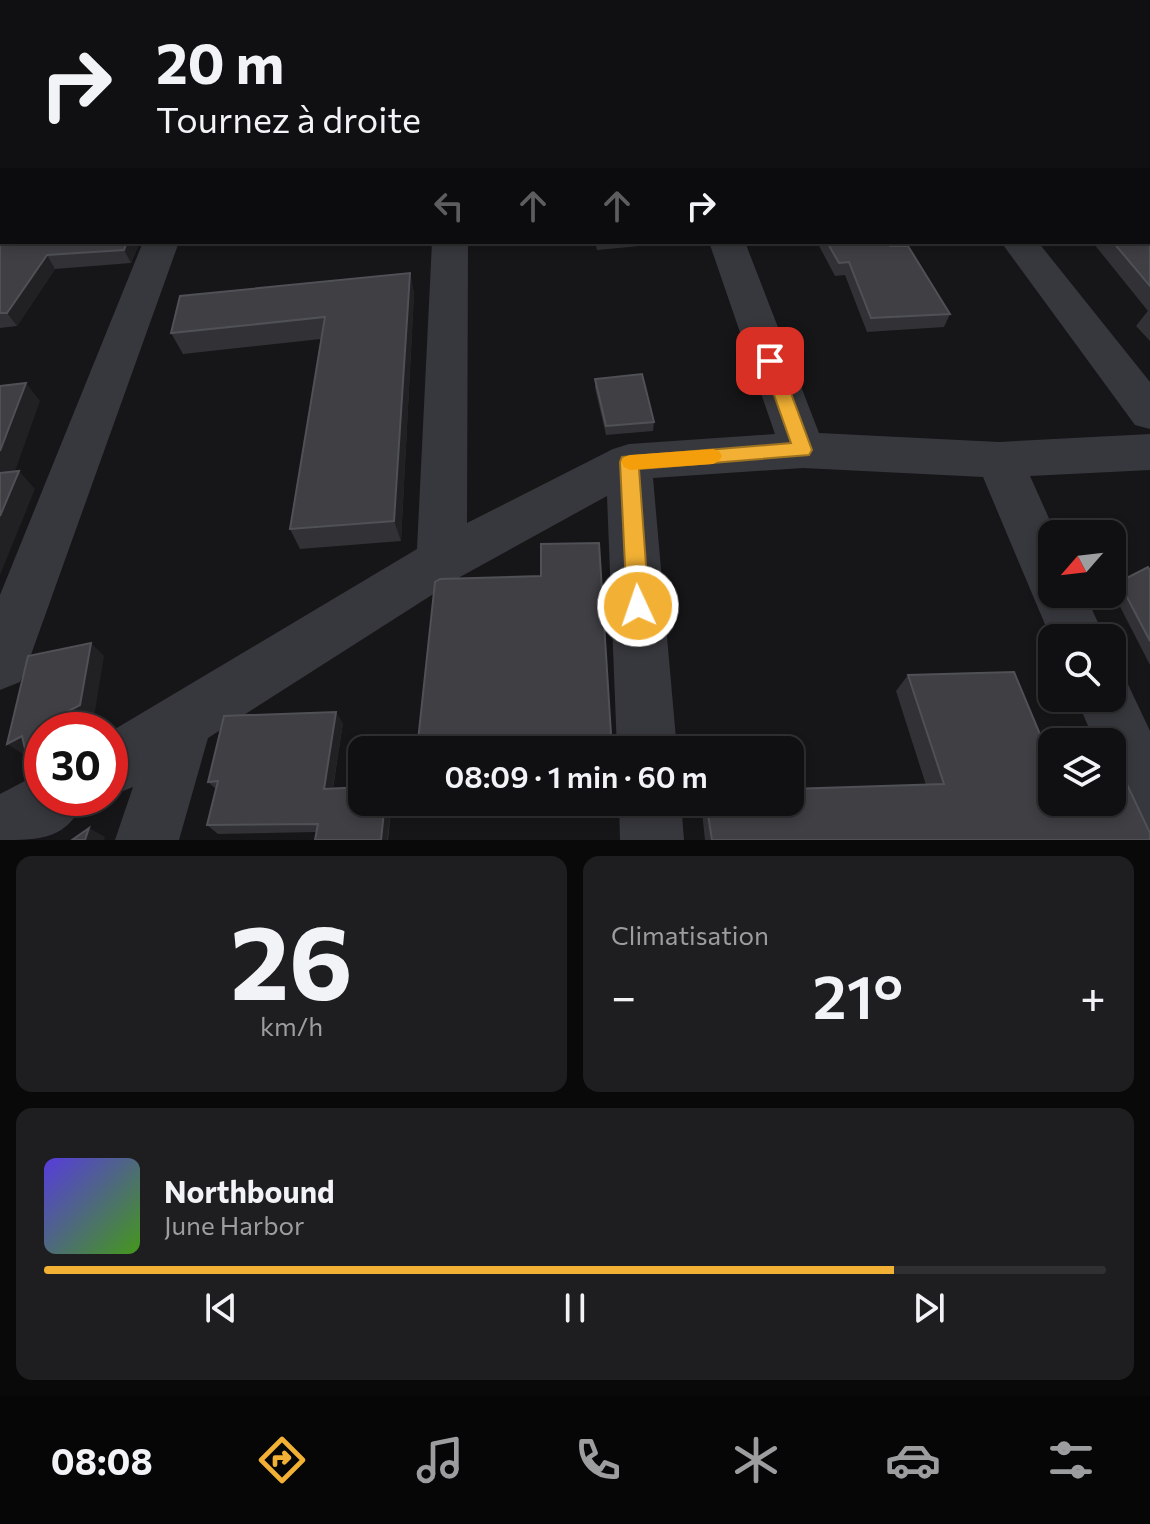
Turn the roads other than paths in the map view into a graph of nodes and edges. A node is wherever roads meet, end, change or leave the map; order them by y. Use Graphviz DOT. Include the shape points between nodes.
graph roads {
  1 [pos="160,244"];
  2 [pos="450,244"];
  3 [pos="728,244"];
  4 [pos="1021,244"];
  5 [pos="1150,413"];
  6 [pos="803,450"];
  7 [pos="1150,452"];
  8 [pos="999,460"];
  9 [pos="629,462"];
  10 [pos="1038,548"];
  11 [pos="442,561"];
  12 [pos="0,663"];
  13 [pos="1111,712"];
  14 [pos="183,723"];
  15 [pos="646,736"];
  16 [pos="128,755"];
  17 [pos="1150,800"];
  18 [pos="24,815"];
  19 [pos="651,816"];
  20 [pos="0,829"];
  21 [pos="147,840"];
  22 [pos="652,840"];
  1 -- 12 [label="street"];
  2 -- 11 [label="street"];
  3 -- 6 [label="street"];
  4 -- 5 [label="street"];
  6 -- 8 [label="street"];
  6 -- 9 [label="street"];
  7 -- 8 [label="street"];
  8 -- 10 [label="street"];
  9 -- 11 [label="street"];
  9 -- 15 [label="street"];
  11 -- 14 [label="street"];
  13 -- 17 [label="street"];
  14 -- 16 [label="street"];
  14 -- 21 [label="street"];
  18 -- 20 [label="street"];
  19 -- 22 [label="street"];
}
